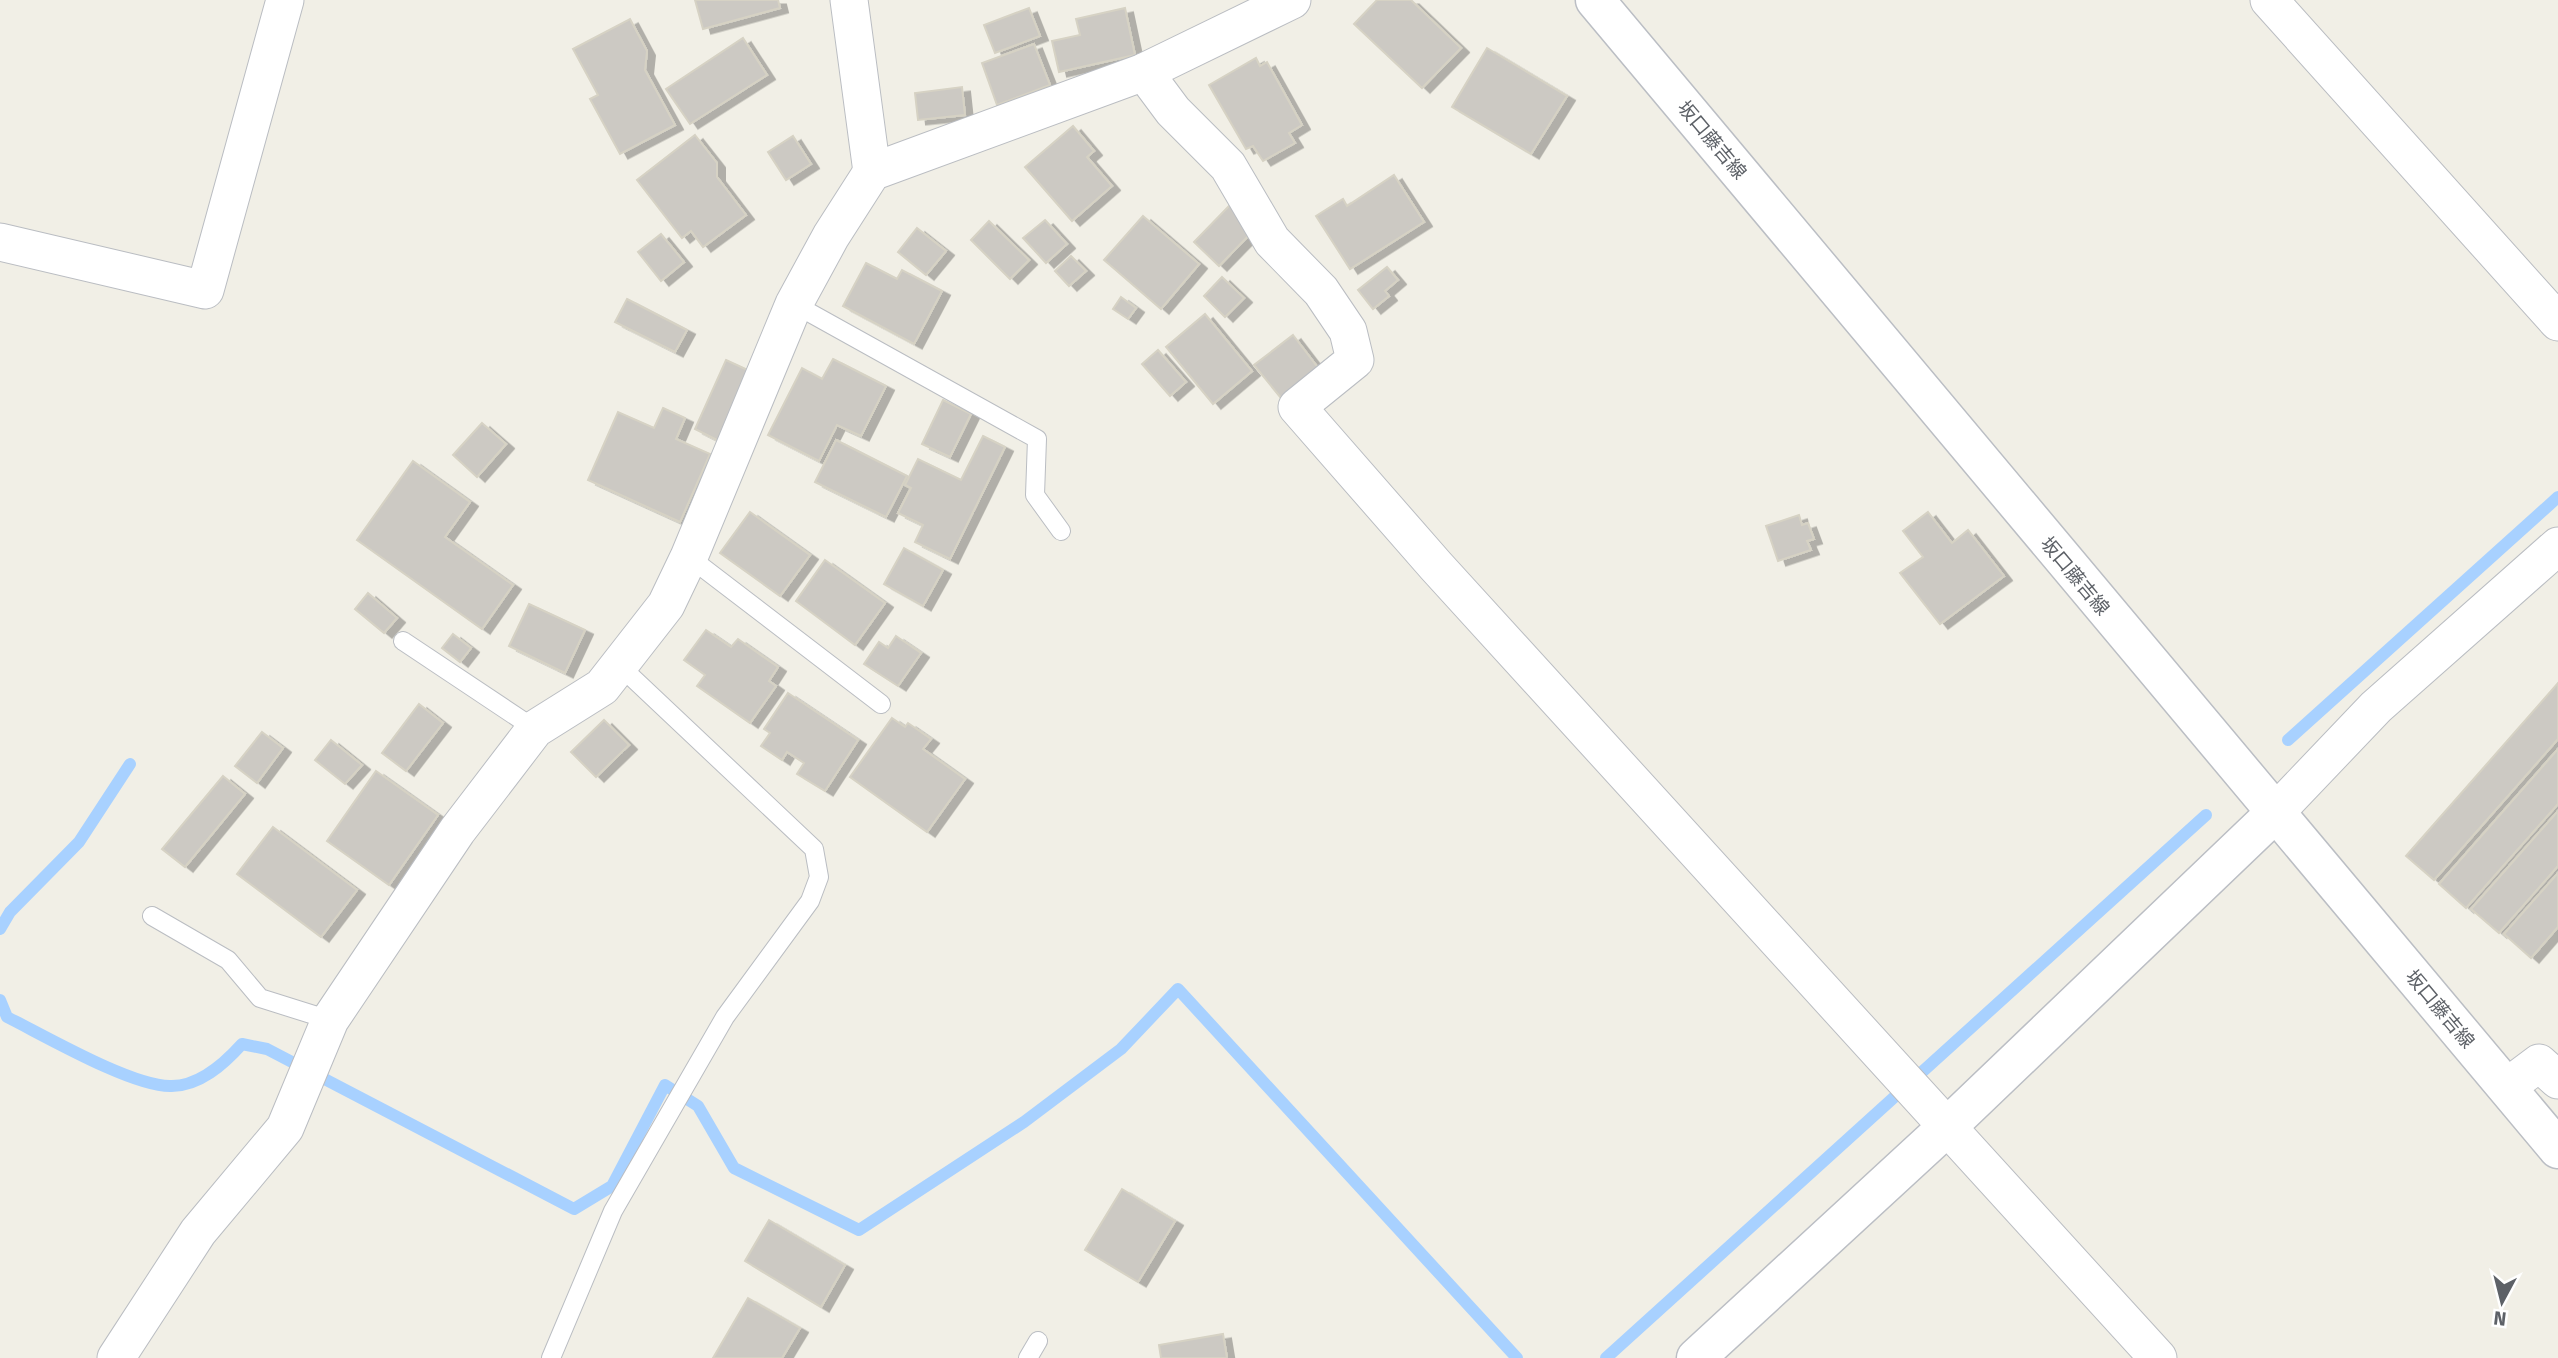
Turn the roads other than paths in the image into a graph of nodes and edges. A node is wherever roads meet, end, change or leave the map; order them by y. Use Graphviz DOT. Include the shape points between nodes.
graph roads {
  1 [pos="285,0"];
  2 [pos="849,0"];
  3 [pos="1292,0"];
  4 [pos="1595,0"];
  5 [pos="2269,0"];
  6 [pos="1143,72"];
  7 [pos="872,173"];
  8 [pos="0,242"];
  9 [pos="794,304"];
  10 [pos="2558,321"];
  11 [pos="1061,531"];
  12 [pos="2558,546"];
  13 [pos="689,557"];
  14 [pos="403,641"];
  15 [pos="620,666"];
  16 [pos="881,704"];
  17 [pos="535,729"];
  18 [pos="2274,814"];
  19 [pos="152,916"];
  20 [pos="330,1020"];
  21 [pos="2558,1080"];
  22 [pos="2507,1087"];
  23 [pos="1948,1126"];
  24 [pos="2558,1149"];
  25 [pos="1038,1341"];
  26 [pos="116,1358"];
  27 [pos="551,1358"];
  28 [pos="1028,1358"];
  29 [pos="1696,1358"];
  30 [pos="2158,1358"];
  1 -- 8 [label="street" via="205,290"];
  2 -- 7 [label="street"];
  3 -- 6 [label="street"];
  4 -- 18 [label="main road, 坂口藤吉線"];
  5 -- 10 [label="street"];
  6 -- 7 [label="street"];
  6 -- 23 [label="street" via="1173,111 1228,166 1272,241 1321,291 1348,331 1355,360 1297,407 1436,566"];
  7 -- 9 [label="street"];
  9 -- 11 [label="lane" via="1037,439 1035,495"];
  9 -- 13 [label="street"];
  12 -- 18 [label="street" via="2376,707"];
  13 -- 15 [label="street" via="666,605"];
  13 -- 16 [label="lane"];
  14 -- 17 [label="lane"];
  15 -- 17 [label="street" via="602,687"];
  15 -- 27 [label="lane" via="814,849 819,877 810,901 725,1017 613,1211"];
  17 -- 20 [label="street" via="457,831"];
  18 -- 22 [label="main road, 坂口藤吉線"];
  18 -- 23 [label="main road"];
  19 -- 20 [label="lane" via="228,960 260,998"];
  20 -- 26 [label="street" via="285,1128 198,1232"];
  21 -- 22 [label="street" via="2539,1063"];
  22 -- 24 [label="main road, 坂口藤吉線"];
  23 -- 29 [label="main road"];
  23 -- 30 [label="street"];
  25 -- 28 [label="lane"];
}
